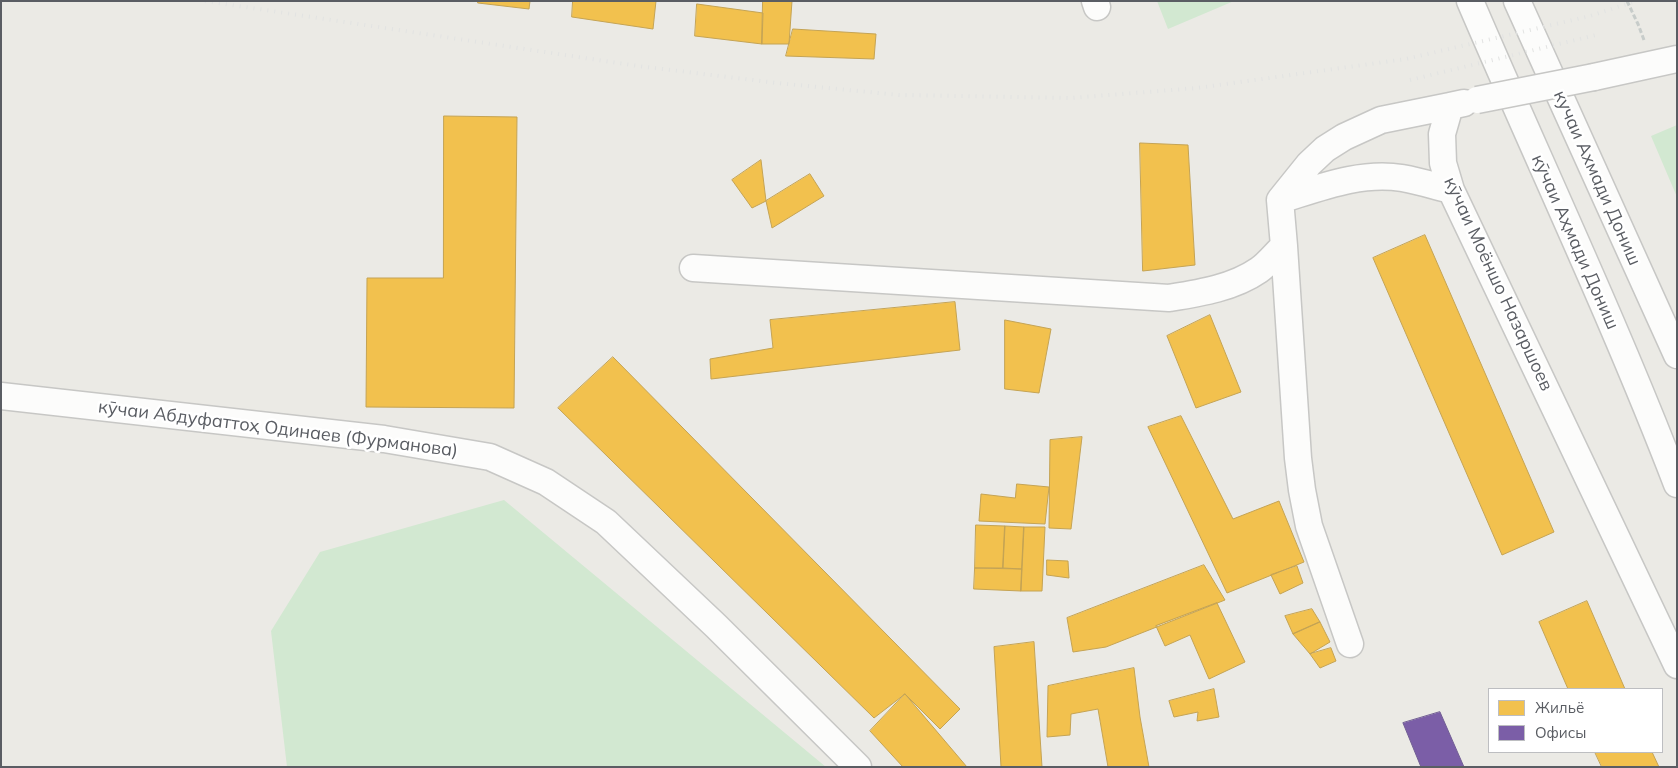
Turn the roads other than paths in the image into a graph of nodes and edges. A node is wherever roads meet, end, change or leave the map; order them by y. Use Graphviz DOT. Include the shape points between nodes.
graph roads {
  1 [pos="1470,1"];
  2 [pos="1517,1"];
  3 [pos="1677,59"];
  4 [pos="1450,106"];
  5 [pos="1451,190"];
  6 [pos="1280,200"];
  7 [pos="1284,246"];
  8 [pos="693,268"];
  9 [pos="1677,355"];
  10 [pos="1,396"];
  11 [pos="1677,484"];
  12 [pos="1630,566"];
  13 [pos="1677,624"];
  14 [pos="1350,644"];
  15 [pos="1677,666"];
  16 [pos="858,767"];
  1 -- 11 [label="street, кӯчаи Аҳмади Дониш" via="1656,428"];
  2 -- 9 [label="street, кучаи Ахмади Дониш"];
  3 -- 4 [label="street, bridge"];
  4 -- 5 [label="street, кӯчаи Моёншо Назаршоев" via="1442,134"];
  4 -- 6 [label="street" via="1381,120 1344,137 1308,164"];
  5 -- 6 [label="street" via="1402,178 1373,176 1339,182"];
  5 -- 12 [label="street, кӯчаи Моёншо Назаршоев"];
  6 -- 7 [label="street"];
  7 -- 8 [label="street" via="1260,270 1236,283 1169,298"];
  7 -- 14 [label="street" via="1302,490 1309,526"];
  10 -- 16 [label="street, кӯчаи Абдуфаттоҳ Одинаев (Фурманова)" via="384,439 490,457 546,482 606,522"];
  12 -- 13 [label="street"];
  12 -- 15 [label="street, кӯчаи Моёншо Назаршоев"];
}
